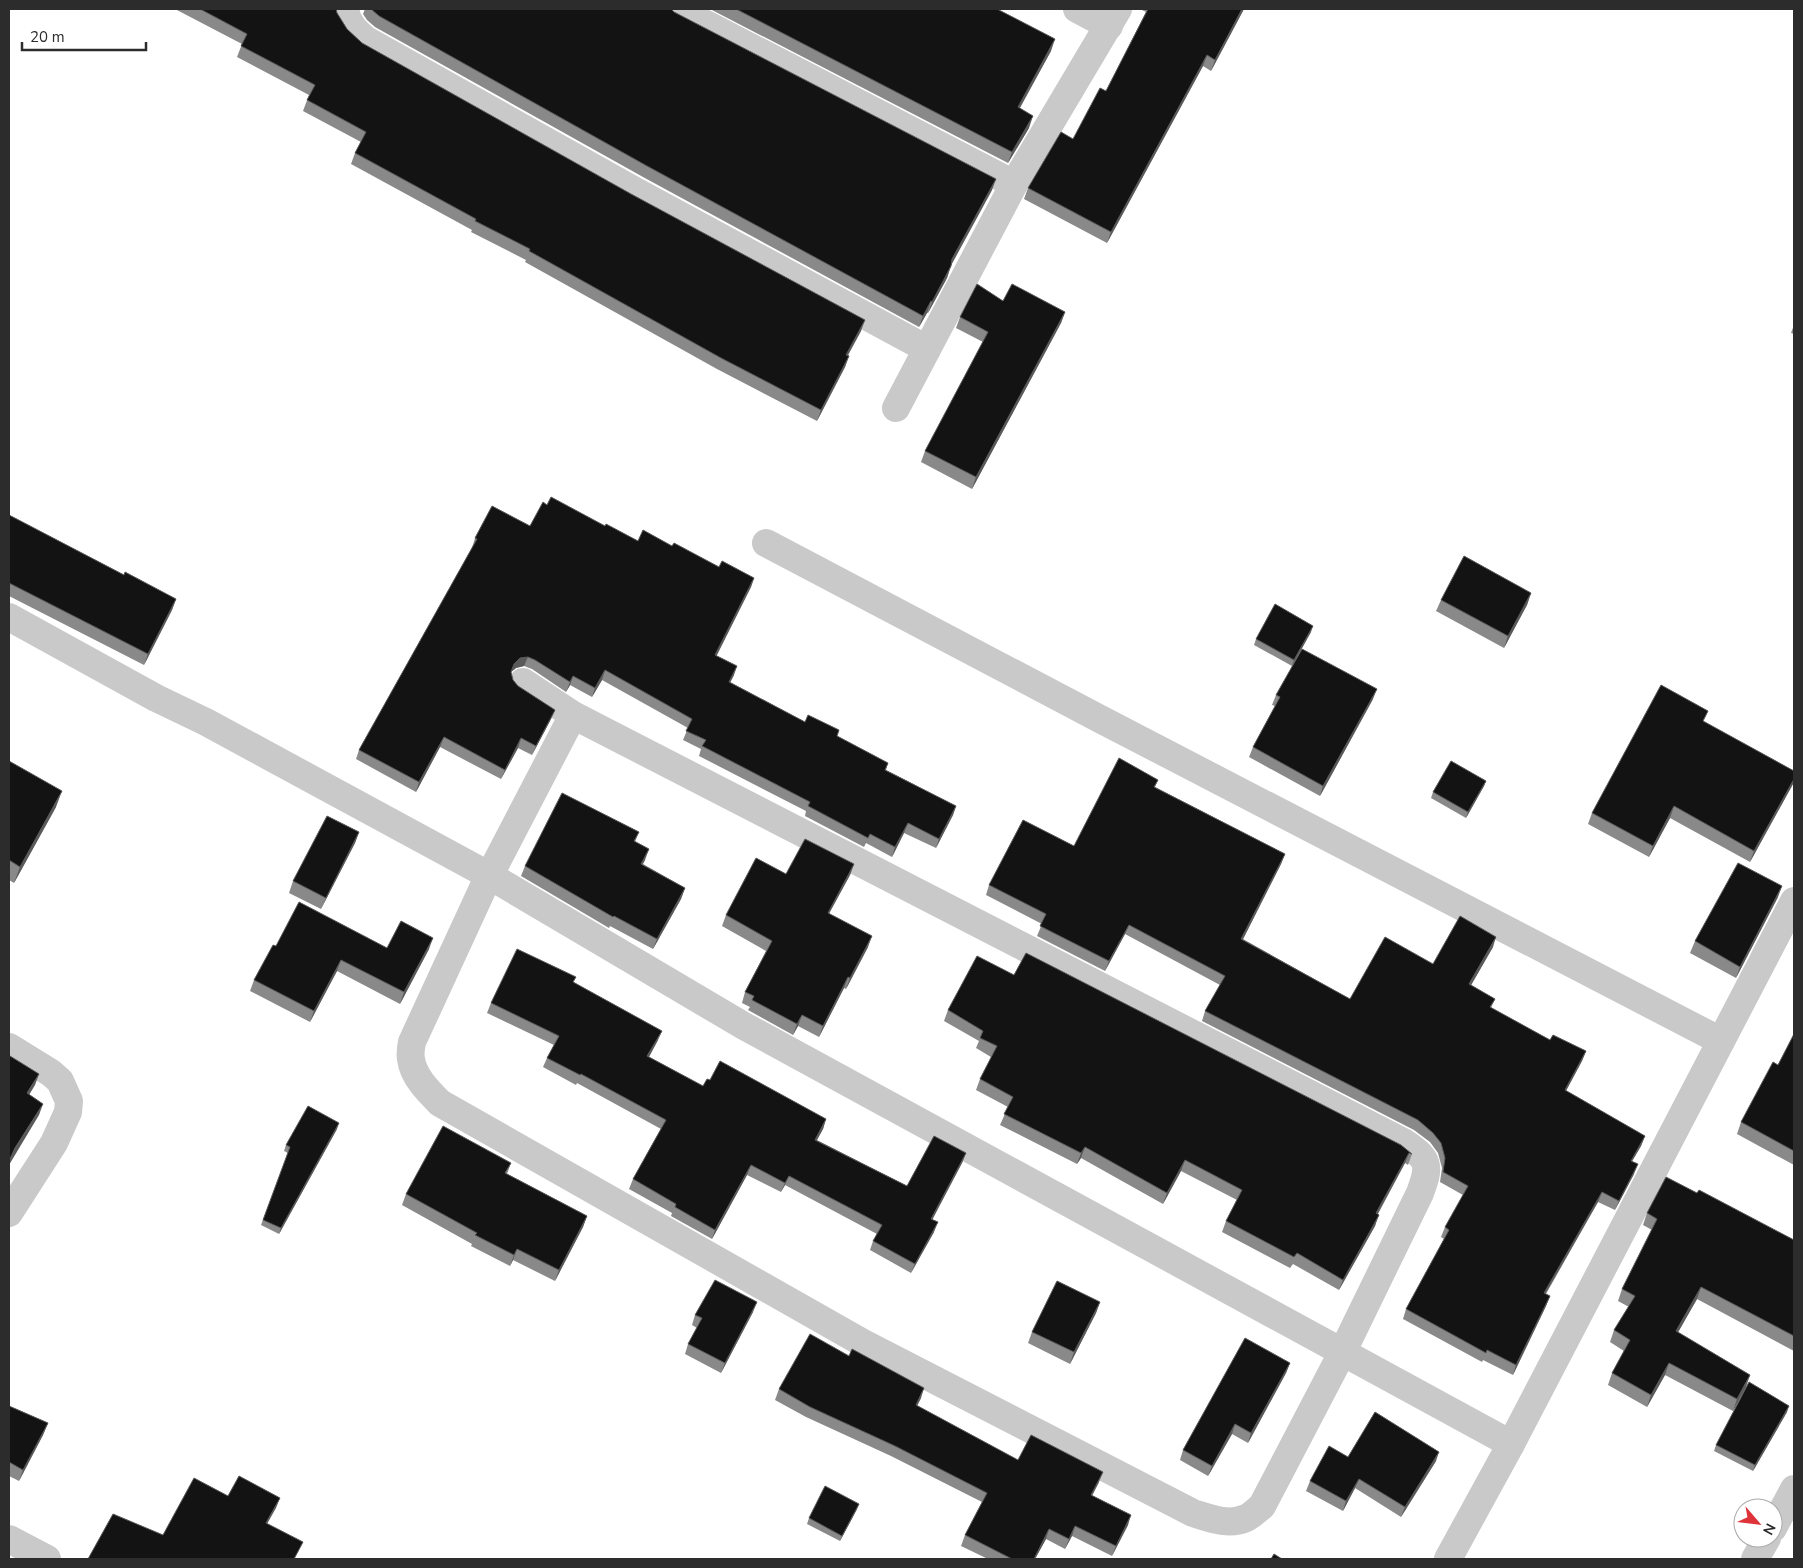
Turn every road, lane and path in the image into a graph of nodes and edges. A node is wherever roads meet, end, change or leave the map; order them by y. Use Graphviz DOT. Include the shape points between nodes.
graph roads {
  1 [pos="345,9"];
  2 [pos="677,9"];
  3 [pos="1077,9"];
  4 [pos="1113,17"];
  5 [pos="1014,184"];
  6 [pos="927,350"];
  7 [pos="896,408"];
  8 [pos="766,543"];
  9 [pos="9,617"];
  10 [pos="523,682"];
  11 [pos="573,715"];
  12 [pos="490,876"];
  13 [pos="1794,901"];
  14 [pos="1721,1041"];
  15 [pos="9,1048"];
  16 [pos="9,1213"];
  17 [pos="1343,1351"];
  18 [pos="1511,1444"];
  19 [pos="1794,1490"];
  20 [pos="1783,1510"];
  21 [pos="9,1539"];
  22 [pos="1761,1548"];
  23 [pos="48,1559"];
  24 [pos="1448,1559"];
  25 [pos="1755,1559"];
  1 -- 6 [label="street" via="356,32 366,40"];
  2 -- 5 [label="street"];
  3 -- 4 [label="street"];
  4 -- 5 [label="street"];
  5 -- 6 [label="street"];
  6 -- 7 [label="street"];
  8 -- 14 [label="street"];
  9 -- 12 [label="street"];
  10 -- 11 [label="street"];
  11 -- 12 [label="street"];
  11 -- 17 [label="street" via="1420,1153 1426,1165 1420,1194"];
  12 -- 17 [label="street" via="744,1026"];
  12 -- 17 [label="street" via="412,1042 411,1060 417,1076 440,1103 863,1343 1193,1513 1218,1521 1246,1518 1262,1506"];
  13 -- 14 [label="street"];
  14 -- 18 [label="street"];
  15 -- 16 [label="street" via="51,1073 60,1081 69,1101 68,1112 54,1143"];
  17 -- 18 [label="street"];
  18 -- 24 [label="street"];
  19 -- 20 [label="street"];
  21 -- 23 [label="street"];
  22 -- 25 [label="street"];
}
